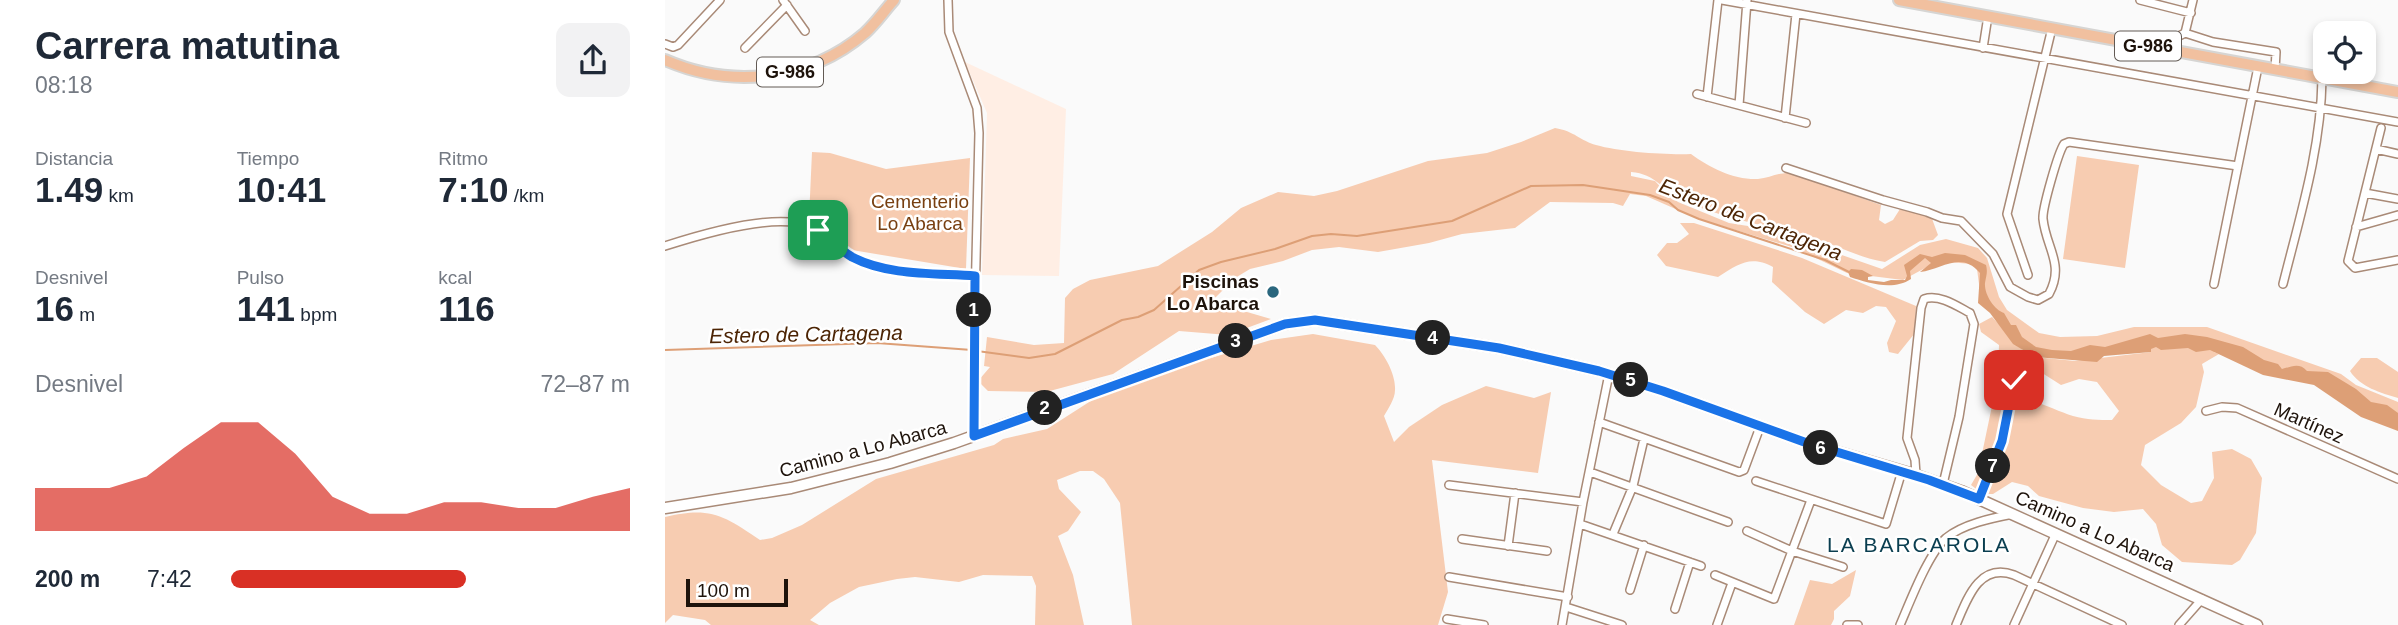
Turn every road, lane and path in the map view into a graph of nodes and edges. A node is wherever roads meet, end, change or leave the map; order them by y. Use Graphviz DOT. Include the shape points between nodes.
graph roads {
  1 [pos="720,0"];
  2 [pos="894,0"];
  3 [pos="948,0"];
  4 [pos="1720,0"];
  5 [pos="1899,0"];
  6 [pos="2140,0"];
  7 [pos="2180,0"];
  8 [pos="2193,0"];
  9 [pos="1747,2"];
  10 [pos="785,3"];
  11 [pos="2177,9"];
  12 [pos="1796,13"];
  13 [pos="2191,13"];
  14 [pos="1988,16"];
  15 [pos="2052,28"];
  16 [pos="805,31"];
  17 [pos="2185,33"];
  18 [pos="665,44"];
  19 [pos="745,48"];
  20 [pos="1983,48"];
  21 [pos="2173,51"];
  22 [pos="2044,58"];
  23 [pos="665,60"];
  24 [pos="2258,67"];
  25 [pos="2274,70"];
  26 [pos="2313,77"];
  27 [pos="2322,84"];
  28 [pos="2351,84"];
  29 [pos="2398,92"];
  30 [pos="1697,94"];
  31 [pos="2252,95"];
  32 [pos="1706,97"];
  33 [pos="1739,105"];
  34 [pos="2322,108"];
  35 [pos="1785,118"];
  36 [pos="2398,122"];
  37 [pos="1806,123"];
  38 [pos="2381,128"];
  39 [pos="2376,149"];
  40 [pos="2398,153"];
  41 [pos="2238,166"];
  42 [pos="1786,167"];
  43 [pos="2365,192"];
  44 [pos="2398,199"];
  45 [pos="2398,215"];
  46 [pos="2356,227"];
  47 [pos="665,246"];
  48 [pos="2398,260"];
  49 [pos="2028,275"];
  50 [pos="975,276"];
  51 [pos="2214,284"];
  52 [pos="2283,284"];
  53 [pos="1609,374"];
  54 [pos="2014,380"];
  55 [pos="2206,411"];
  56 [pos="1599,422"];
  57 [pos="1760,427"];
  58 [pos="974,436"];
  59 [pos="1644,439"];
  60 [pos="1902,471"];
  61 [pos="1590,472"];
  62 [pos="1916,475"];
  63 [pos="2398,479"];
  64 [pos="1756,481"];
  65 [pos="1943,484"];
  66 [pos="1449,485"];
  67 [pos="1633,486"];
  68 [pos="1515,493"];
  69 [pos="1979,499"];
  70 [pos="1811,500"];
  71 [pos="1583,502"];
  72 [pos="665,508"];
  73 [pos="2014,513"];
  74 [pos="1728,522"];
  75 [pos="1580,524"];
  76 [pos="1747,531"];
  77 [pos="2056,533"];
  78 [pos="1613,534"];
  79 [pos="1462,539"];
  80 [pos="1644,545"];
  81 [pos="1508,546"];
  82 [pos="1547,551"];
  83 [pos="1792,551"];
  84 [pos="1690,562"];
  85 [pos="1701,566"];
  86 [pos="1843,567"];
  87 [pos="1715,575"];
  88 [pos="1450,577"];
  89 [pos="1732,583"];
  90 [pos="2033,584"];
  91 [pos="1630,590"];
  92 [pos="1568,597"];
  93 [pos="2201,599"];
  94 [pos="1566,607"];
  95 [pos="1675,609"];
  96 [pos="1447,619"];
  97 [pos="2251,624"];
  98 [pos="1484,625"];
  99 [pos="1562,625"];
  100 [pos="1622,625"];
  101 [pos="1717,625"];
  102 [pos="1847,625"];
  103 [pos="1858,625"];
  104 [pos="1900,625"];
  105 [pos="1956,625"];
  106 [pos="2014,625"];
  107 [pos="2122,625"];
  108 [pos="2179,625"];
  1 -- 18 [label="street" via="678,45"];
  2 -- 23 [label="main road, G-986" via="853,42 793,71 726,77"];
  3 -- 50 [label="street" via="949,32 978,120"];
  4 -- 9 [label="street"];
  4 -- 32 [label="street"];
  5 -- 14 [label="main road, G-986"];
  6 -- 11 [label="street"];
  7 -- 11 [label="street"];
  8 -- 13 [label="street"];
  9 -- 12 [label="street"];
  9 -- 33 [label="street"];
  10 -- 16 [label="street"];
  10 -- 19 [label="street"];
  11 -- 13 [label="street"];
  12 -- 20 [label="street"];
  12 -- 35 [label="street"];
  13 -- 17 [label="street"];
  14 -- 15 [label="main road, G-986"];
  14 -- 20 [label="street"];
  15 -- 21 [label="main road, G-986"];
  15 -- 22 [label="street"];
  17 -- 21 [label="street" via="2175,38"];
  17 -- 25 [label="street" via="2276,52"];
  20 -- 22 [label="street"];
  21 -- 24 [label="main road, G-986"];
  22 -- 31 [label="street"];
  22 -- 49 [label="street" via="2007,215"];
  24 -- 25 [label="main road, G-986"];
  24 -- 31 [label="street"];
  25 -- 26 [label="main road, G-986"];
  27 -- 34 [label="street"];
  28 -- 29 [label="main road, G-986"];
  30 -- 32 [label="street"];
  31 -- 34 [label="street"];
  31 -- 41 [label="street"];
  32 -- 33 [label="street"];
  33 -- 35 [label="street"];
  34 -- 36 [label="street"];
  34 -- 52 [label="street"];
  35 -- 37 [label="street"];
  38 -- 39 [label="street"];
  39 -- 40 [label="street"];
  39 -- 43 [label="street"];
  41 -- 42 [label="street" via="2064,144 2043,214 2056,273 2049,294 2038,300 2010,287 1996,258 1961,221"];
  41 -- 51 [label="street"];
  43 -- 44 [label="street"];
  43 -- 46 [label="street"];
  45 -- 46 [label="street"];
  46 -- 48 [label="street" via="2348,259 2351,266"];
  47 -- 50 [label="street" via="735,228 794,222 818,230 846,253 874,266"];
  50 -- 58 [label="street"];
  53 -- 56 [label="street"];
  53 -- 57 [label="main road, Camino a Lo Abarca"];
  53 -- 58 [label="main road, Camino a Lo Abarca" via="1499,348 1299,321"];
  54 -- 69 [label="street" via="2002,441"];
  55 -- 63 [label="street, Martínez" via="2237,408"];
  56 -- 59 [label="street"];
  56 -- 61 [label="street"];
  57 -- 59 [label="street" via="1744,470 1738,472"];
  57 -- 60 [label="main road, Camino a Lo Abarca"];
  58 -- 72 [label="main road, Camino a Lo Abarca" via="825,480"];
  59 -- 67 [label="street"];
  60 -- 62 [label="main road, Camino a Lo Abarca"];
  60 -- 70 [label="street" via="1886,524"];
  61 -- 67 [label="street"];
  61 -- 71 [label="street"];
  62 -- 65 [label="main road, Camino a Lo Abarca"];
  62 -- 65 [label="street" via="1907,438 1921,308 1930,297 1970,313 1975,324"];
  64 -- 70 [label="street"];
  65 -- 69 [label="main road, Camino a Lo Abarca"];
  66 -- 68 [label="street"];
  67 -- 74 [label="street"];
  67 -- 78 [label="street"];
  68 -- 71 [label="street"];
  68 -- 81 [label="street"];
  69 -- 73 [label="main road, Camino a Lo Abarca"];
  70 -- 83 [label="street"];
  71 -- 75 [label="street"];
  73 -- 77 [label="main road, Camino a Lo Abarca"];
  73 -- 104 [label="street" via="1944,540"];
  75 -- 78 [label="street"];
  75 -- 92 [label="street"];
  76 -- 83 [label="street"];
  77 -- 90 [label="street"];
  77 -- 93 [label="main road, Camino a Lo Abarca"];
  78 -- 80 [label="street"];
  79 -- 81 [label="street"];
  80 -- 84 [label="street"];
  80 -- 91 [label="street"];
  81 -- 82 [label="street"];
  83 -- 86 [label="street"];
  83 -- 89 [label="street" via="1774,599"];
  84 -- 85 [label="street"];
  84 -- 95 [label="street"];
  87 -- 89 [label="street"];
  88 -- 92 [label="street"];
  89 -- 101 [label="street"];
  90 -- 105 [label="street" via="2006,572 1985,575"];
  90 -- 106 [label="street"];
  90 -- 107 [label="street"];
  92 -- 94 [label="street"];
  93 -- 97 [label="main road, Camino a Lo Abarca"];
  93 -- 108 [label="street"];
  94 -- 99 [label="street"];
  94 -- 100 [label="street"];
  96 -- 98 [label="street"];
  102 -- 103 [label="street"];
}
